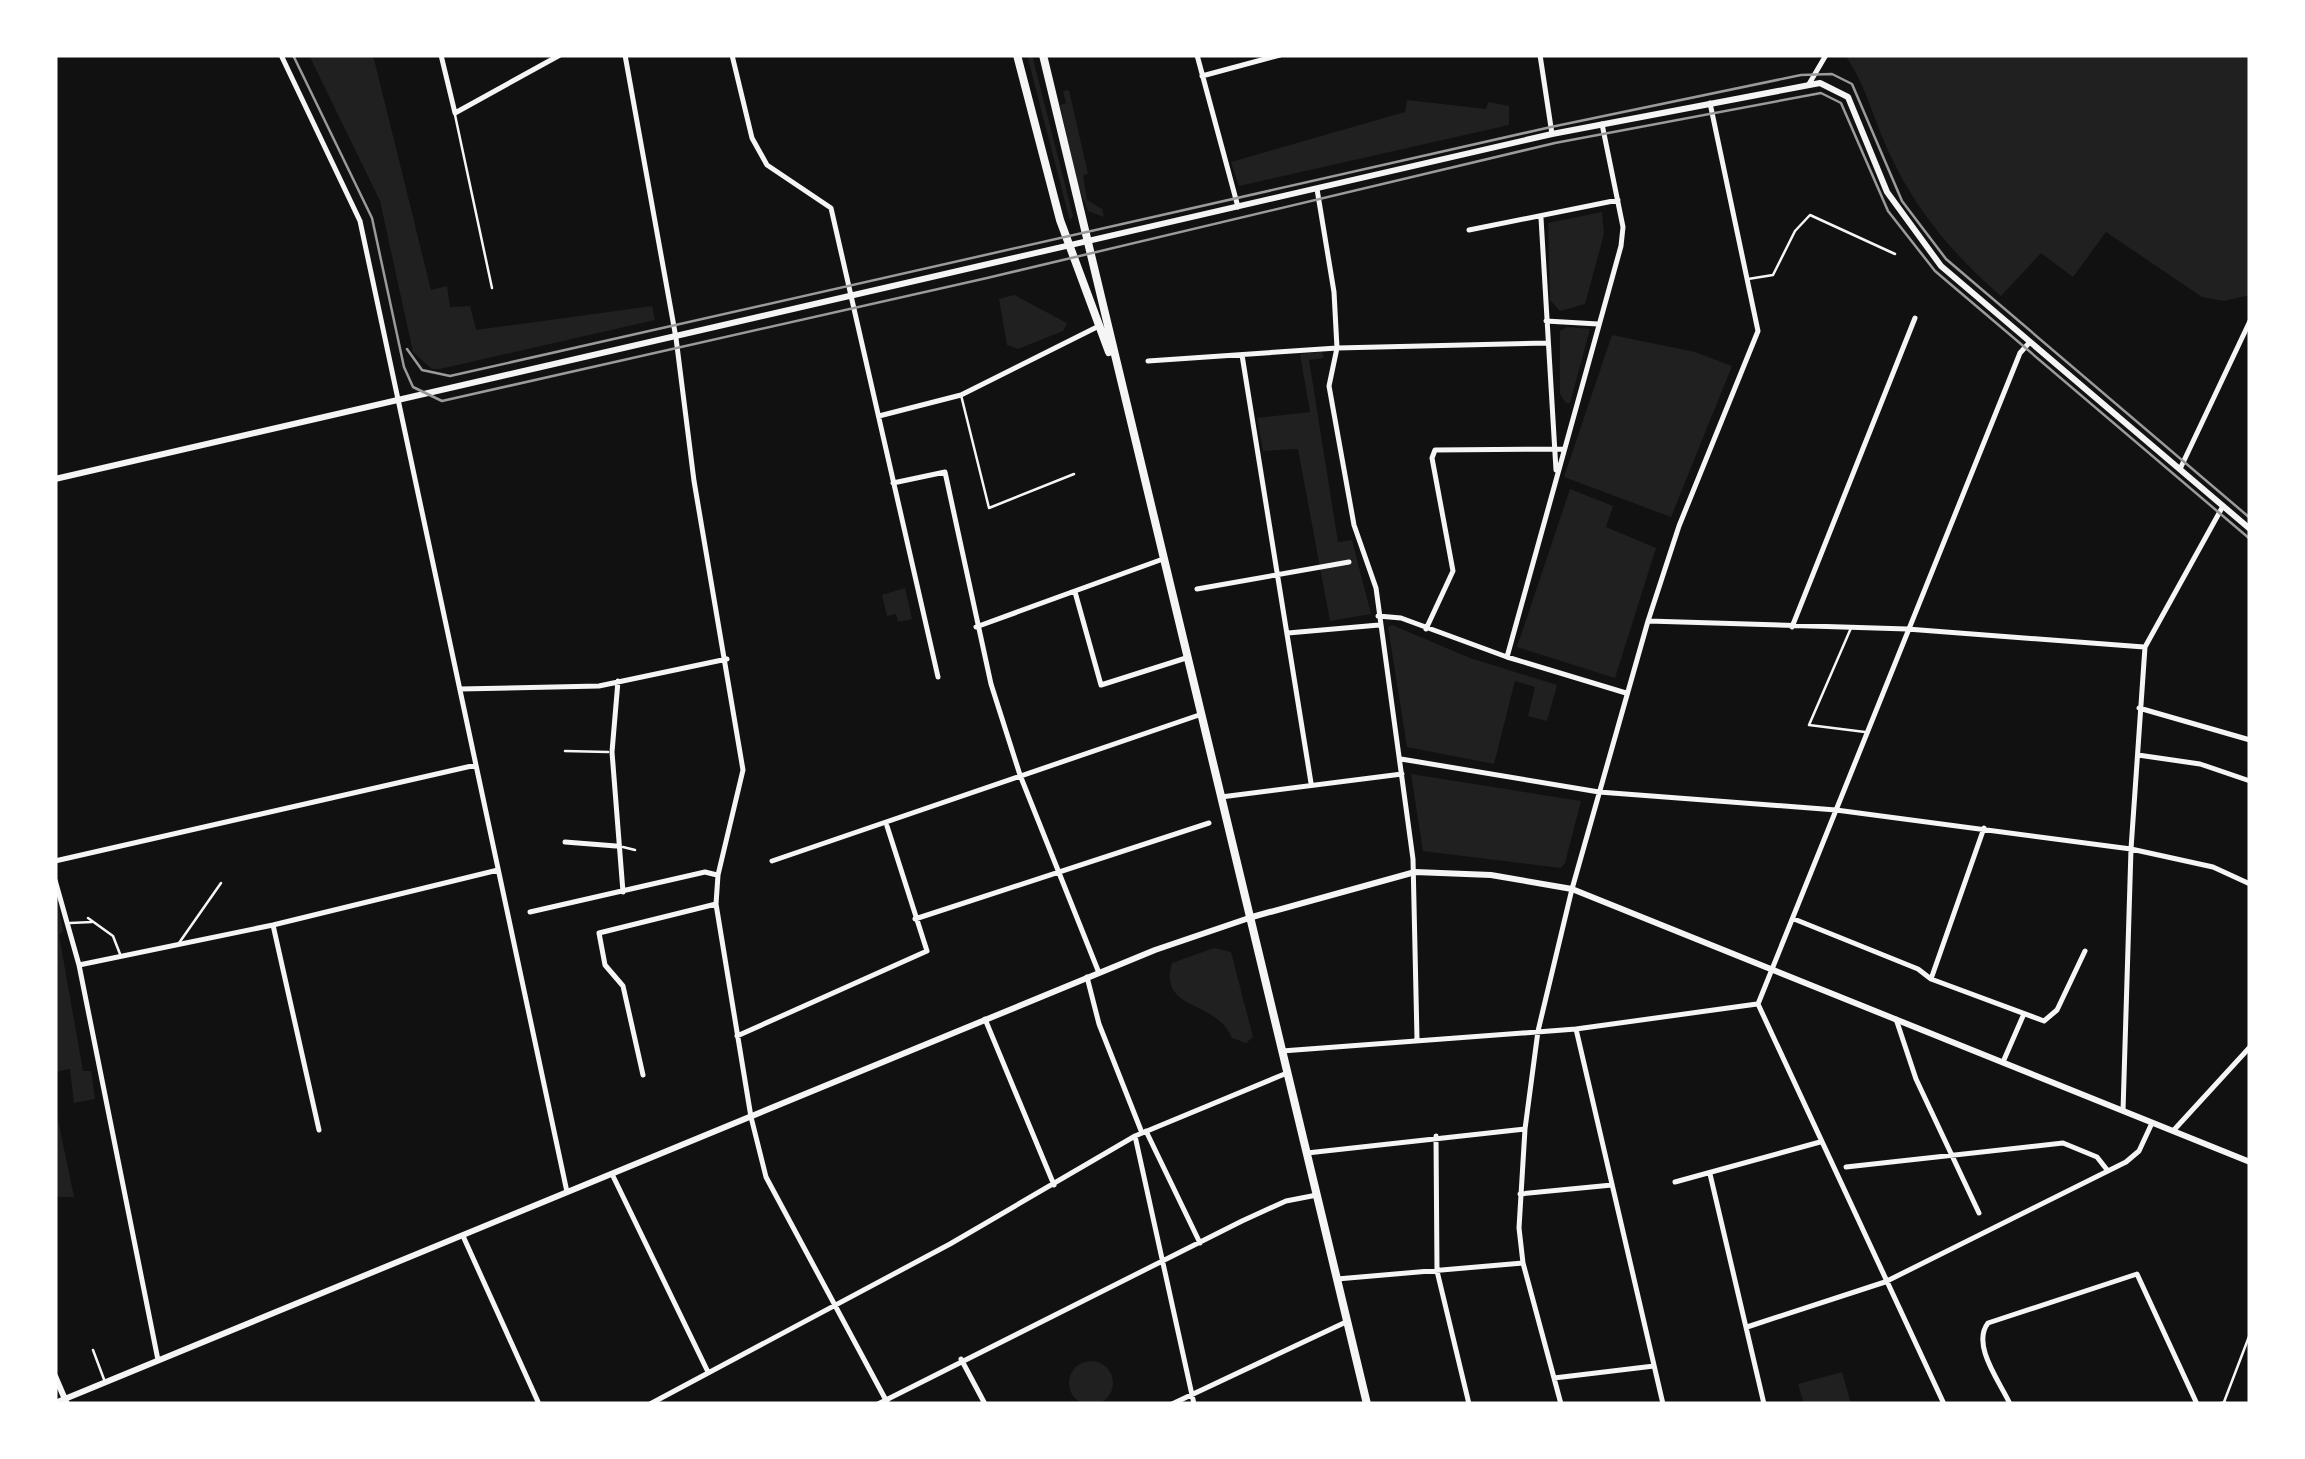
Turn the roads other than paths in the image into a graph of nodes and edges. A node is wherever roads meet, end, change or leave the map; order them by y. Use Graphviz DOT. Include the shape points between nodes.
graph roads {
  1 [pos="281,55"];
  2 [pos="440,55"];
  3 [pos="560,55"];
  4 [pos="626,55"];
  5 [pos="732,55"];
  6 [pos="1017,55"];
  7 [pos="1043,55"];
  8 [pos="1196,55"];
  9 [pos="1280,55"];
  10 [pos="1540,55"];
  11 [pos="1826,55"];
  12 [pos="1202,76"];
  13 [pos="1809,84"];
  14 [pos="1710,103"];
  15 [pos="455,113"];
  16 [pos="1602,124"];
  17 [pos="1552,134"];
  18 [pos="1318,189"];
  19 [pos="1618,200"];
  20 [pos="1238,208"];
  21 [pos="1541,218"];
  22 [pos="1469,230"];
  23 [pos="1088,244"];
  24 [pos="1068,248"];
  25 [pos="1895,254"];
  26 [pos="1746,279"];
  27 [pos="492,288"];
  28 [pos="853,298"];
  29 [pos="1915,318"];
  30 [pos="1546,320"];
  31 [pos="2250,321"];
  32 [pos="1598,324"];
  33 [pos="1099,326"];
  34 [pos="676,338"];
  35 [pos="1548,343"];
  36 [pos="2029,343"];
  37 [pos="1337,348"];
  38 [pos="1242,355"];
  39 [pos="1148,362"];
  40 [pos="1118,375"];
  41 [pos="961,395"];
  42 [pos="398,401"];
  43 [pos="878,416"];
  44 [pos="1560,449"];
  45 [pos="2180,470"];
  46 [pos="1074,474"];
  47 [pos="55,480"];
  48 [pos="893,483"];
  49 [pos="2222,506"];
  50 [pos="2250,529"];
  51 [pos="1163,559"];
  52 [pos="1349,562"];
  53 [pos="1279,576"];
  54 [pos="1197,589"];
  55 [pos="1075,592"];
  56 [pos="1378,616"];
  57 [pos="1648,620"];
  58 [pos="1380,625"];
  59 [pos="976,626"];
  60 [pos="1792,627"];
  61 [pos="1851,628"];
  62 [pos="1426,629"];
  63 [pos="1908,629"];
  64 [pos="1288,632"];
  65 [pos="2145,647"];
  66 [pos="1507,657"];
  67 [pos="1188,658"];
  68 [pos="727,659"];
  69 [pos="938,676"];
  70 [pos="618,681"];
  71 [pos="460,689"];
  72 [pos="1626,693"];
  73 [pos="2139,708"];
  74 [pos="1202,714"];
  75 [pos="1866,732"];
  76 [pos="2250,740"];
  77 [pos="565,751"];
  78 [pos="612,752"];
  79 [pos="2138,755"];
  80 [pos="1401,758"];
  81 [pos="476,765"];
  82 [pos="1403,774"];
  83 [pos="1020,775"];
  84 [pos="2250,781"];
  85 [pos="1311,783"];
  86 [pos="1599,792"];
  87 [pos="1221,796"];
  88 [pos="1836,810"];
  89 [pos="1210,823"];
  90 [pos="887,826"];
  91 [pos="1984,828"];
  92 [pos="564,842"];
  93 [pos="616,846"];
  94 [pos="2131,849"];
  95 [pos="636,850"];
  96 [pos="55,861"];
  97 [pos="772,861"];
  98 [pos="498,870"];
  99 [pos="1056,871"];
  100 [pos="1414,872"];
  101 [pos="718,875"];
  102 [pos="55,880"];
  103 [pos="221,883"];
  104 [pos="2250,884"];
  105 [pos="1572,888"];
  106 [pos="623,892"];
  107 [pos="716,904"];
  108 [pos="530,912"];
  109 [pos="1252,917"];
  110 [pos="88,918"];
  111 [pos="915,918"];
  112 [pos="1794,919"];
  113 [pos="93,922"];
  114 [pos="68,923"];
  115 [pos="273,924"];
  116 [pos="178,944"];
  117 [pos="2085,951"];
  118 [pos="121,956"];
  119 [pos="79,965"];
  120 [pos="1773,970"];
  121 [pos="1098,973"];
  122 [pos="1087,977"];
  123 [pos="1930,980"];
  124 [pos="1758,1004"];
  125 [pos="2023,1016"];
  126 [pos="986,1018"];
  127 [pos="1896,1019"];
  128 [pos="1576,1029"];
  129 [pos="1538,1031"];
  130 [pos="737,1036"];
  131 [pos="1417,1039"];
  132 [pos="2250,1047"];
  133 [pos="1282,1051"];
  134 [pos="2002,1062"];
  135 [pos="1287,1073"];
  136 [pos="643,1076"];
  137 [pos="2124,1111"];
  138 [pos="751,1117"];
  139 [pos="2152,1123"];
  140 [pos="1525,1129"];
  141 [pos="318,1130"];
  142 [pos="2173,1131"];
  143 [pos="1141,1134"];
  144 [pos="1436,1136"];
  145 [pos="1820,1142"];
  146 [pos="1307,1153"];
  147 [pos="1954,1156"];
  148 [pos="2250,1162"];
  149 [pos="1846,1167"];
  150 [pos="2108,1171"];
  151 [pos="612,1174"];
  152 [pos="1710,1174"];
  153 [pos="1675,1182"];
  154 [pos="1613,1184"];
  155 [pos="1054,1185"];
  156 [pos="567,1192"];
  157 [pos="1520,1194"];
  158 [pos="1317,1195"];
  159 [pos="1979,1213"];
  160 [pos="462,1236"];
  161 [pos="1200,1243"];
  162 [pos="1161,1263"];
  163 [pos="1523,1263"];
  164 [pos="1438,1272"];
  165 [pos="1337,1279"];
  166 [pos="1885,1282"];
  167 [pos="832,1306"];
  168 [pos="1347,1321"];
  169 [pos="1747,1327"];
  170 [pos="2250,1334"];
  171 [pos="92,1350"];
  172 [pos="961,1358"];
  173 [pos="159,1362"];
  174 [pos="1654,1366"];
  175 [pos="708,1372"];
  176 [pos="55,1376"];
  177 [pos="1554,1378"];
  178 [pos="105,1384"];
  179 [pos="1192,1394"];
  180 [pos="66,1402"];
  181 [pos="887,1402"];
  182 [pos="55,1403"];
  183 [pos="539,1404"];
  184 [pos="650,1404"];
  185 [pos="878,1404"];
  186 [pos="985,1404"];
  187 [pos="1172,1404"];
  188 [pos="1194,1404"];
  189 [pos="1368,1404"];
  190 [pos="1469,1404"];
  191 [pos="1561,1404"];
  192 [pos="1664,1404"];
  193 [pos="1764,1404"];
  194 [pos="1944,1404"];
  195 [pos="2010,1404"];
  196 [pos="2196,1404"];
  197 [pos="2223,1404"];
  1 -- 42 [label="street" via="360,221"];
  2 -- 15 [label="street"];
  3 -- 15 [label="street"];
  4 -- 34 [label="street"];
  5 -- 28 [label="street" via="752,138 767,164 831,208"];
  6 -- 24 [label="main road"];
  7 -- 23 [label="main road"];
  8 -- 12 [label="street"];
  9 -- 12 [label="street"];
  10 -- 17 [label="street"];
  11 -- 13 [label="street"];
  12 -- 20 [label="street"];
  13 -- 14 [label="street"];
  13 -- 36 [label="street" via="1834,87 1848,97 1878,176 1908,226 1954,280"];
  14 -- 16 [label="street"];
  14 -- 26 [label="street"];
  15 -- 27 [label="lane"];
  16 -- 17 [label="street"];
  16 -- 19 [label="street"];
  17 -- 18 [label="street"];
  18 -- 20 [label="street"];
  18 -- 37 [label="street"];
  19 -- 21 [label="street"];
  19 -- 32 [label="street" via="1621,246"];
  20 -- 23 [label="street"];
  21 -- 22 [label="street"];
  21 -- 30 [label="street"];
  23 -- 24 [label="street"];
  23 -- 40 [label="main road"];
  24 -- 28 [label="street"];
  24 -- 33 [label="main road"];
  25 -- 26 [label="lane" via="1810,215 1773,275"];
  26 -- 57 [label="street" via="1758,332"];
  28 -- 34 [label="street"];
  28 -- 43 [label="street"];
  29 -- 60 [label="street"];
  30 -- 32 [label="street"];
  30 -- 35 [label="street"];
  31 -- 45 [label="street"];
  32 -- 44 [label="street"];
  33 -- 40 [label="main road"];
  33 -- 41 [label="street"];
  34 -- 42 [label="street"];
  34 -- 68 [label="street"];
  35 -- 37 [label="street"];
  35 -- 44 [label="street"];
  36 -- 45 [label="street"];
  36 -- 63 [label="street"];
  37 -- 38 [label="street"];
  37 -- 56 [label="street" via="1329,386"];
  38 -- 39 [label="street"];
  38 -- 53 [label="street"];
  40 -- 51 [label="main road"];
  41 -- 43 [label="street"];
  41 -- 46 [label="lane" via="989,508"];
  42 -- 47 [label="street"];
  42 -- 71 [label="street"];
  43 -- 48 [label="street"];
  44 -- 62 [label="street" via="1439,448 1432,458 1453,571"];
  44 -- 66 [label="street"];
  45 -- 49 [label="street"];
  48 -- 59 [label="street" via="945,472"];
  48 -- 69 [label="street"];
  49 -- 50 [label="street"];
  49 -- 65 [label="street"];
  51 -- 55 [label="street"];
  51 -- 67 [label="main road"];
  52 -- 53 [label="street"];
  53 -- 54 [label="street"];
  53 -- 64 [label="street"];
  55 -- 59 [label="street"];
  55 -- 67 [label="street" via="1101,685"];
  56 -- 58 [label="street"];
  56 -- 62 [label="street"];
  57 -- 60 [label="street"];
  57 -- 72 [label="street"];
  58 -- 64 [label="street"];
  58 -- 80 [label="street"];
  59 -- 83 [label="street"];
  60 -- 61 [label="street"];
  61 -- 63 [label="street"];
  61 -- 75 [label="lane" via="1810,725"];
  62 -- 66 [label="street"];
  63 -- 65 [label="street"];
  63 -- 75 [label="street"];
  64 -- 85 [label="street"];
  65 -- 73 [label="street"];
  66 -- 72 [label="street"];
  67 -- 74 [label="main road"];
  68 -- 70 [label="street"];
  68 -- 101 [label="street" via="743,783"];
  70 -- 71 [label="street" via="530,691"];
  70 -- 78 [label="street"];
  71 -- 81 [label="street"];
  72 -- 86 [label="street"];
  73 -- 76 [label="street"];
  73 -- 79 [label="street"];
  74 -- 83 [label="street"];
  74 -- 87 [label="main road"];
  75 -- 88 [label="street"];
  77 -- 78 [label="lane"];
  78 -- 93 [label="street"];
  79 -- 84 [label="street" via="2200,764"];
  79 -- 94 [label="street"];
  80 -- 82 [label="street"];
  80 -- 86 [label="street"];
  81 -- 96 [label="street"];
  81 -- 98 [label="street"];
  82 -- 85 [label="street"];
  82 -- 100 [label="street"];
  83 -- 90 [label="street"];
  83 -- 99 [label="street"];
  85 -- 87 [label="street"];
  86 -- 88 [label="street"];
  86 -- 105 [label="street"];
  87 -- 109 [label="main road"];
  88 -- 91 [label="street"];
  88 -- 112 [label="street"];
  89 -- 99 [label="street"];
  90 -- 97 [label="street"];
  90 -- 111 [label="street"];
  91 -- 94 [label="street"];
  91 -- 123 [label="street"];
  92 -- 93 [label="street"];
  93 -- 95 [label="lane"];
  93 -- 106 [label="street"];
  94 -- 104 [label="street" via="2213,867"];
  94 -- 137 [label="street"];
  98 -- 115 [label="street"];
  98 -- 156 [label="street"];
  99 -- 111 [label="street"];
  99 -- 121 [label="street"];
  100 -- 105 [label="street"];
  100 -- 109 [label="street"];
  100 -- 131 [label="street"];
  101 -- 106 [label="street" via="704,872"];
  101 -- 107 [label="street"];
  102 -- 114 [label="street"];
  103 -- 116 [label="lane"];
  105 -- 120 [label="street"];
  105 -- 129 [label="street"];
  106 -- 108 [label="street"];
  107 -- 130 [label="street"];
  107 -- 136 [label="street" via="598,933 605,965 623,986"];
  109 -- 121 [label="street"];
  109 -- 133 [label="main road"];
  110 -- 113 [label="lane"];
  111 -- 130 [label="street" via="927,950"];
  112 -- 120 [label="street"];
  112 -- 123 [label="street" via="1918,968"];
  113 -- 114 [label="lane"];
  113 -- 118 [label="lane" via="113,936"];
  114 -- 119 [label="street"];
  115 -- 116 [label="street"];
  115 -- 141 [label="street"];
  116 -- 118 [label="street"];
  117 -- 125 [label="street" via="2052,1018"];
  118 -- 119 [label="street"];
  119 -- 173 [label="street"];
  120 -- 124 [label="street"];
  120 -- 127 [label="street"];
  121 -- 122 [label="street"];
  122 -- 126 [label="street"];
  122 -- 143 [label="street"];
  123 -- 125 [label="street"];
  124 -- 128 [label="street"];
  124 -- 145 [label="street"];
  125 -- 134 [label="street"];
  126 -- 138 [label="street"];
  126 -- 155 [label="street"];
  127 -- 134 [label="street"];
  127 -- 147 [label="street"];
  128 -- 129 [label="street"];
  128 -- 154 [label="street"];
  129 -- 131 [label="street"];
  129 -- 140 [label="street"];
  130 -- 138 [label="street"];
  131 -- 133 [label="street"];
  132 -- 142 [label="street"];
  133 -- 135 [label="main road"];
  134 -- 137 [label="street"];
  135 -- 143 [label="street"];
  135 -- 146 [label="main road"];
  137 -- 139 [label="street"];
  138 -- 151 [label="street"];
  138 -- 167 [label="street" via="766,1177"];
  139 -- 142 [label="street"];
  139 -- 150 [label="street" via="2139,1151"];
  140 -- 144 [label="street"];
  140 -- 157 [label="street"];
  142 -- 148 [label="street"];
  143 -- 155 [label="street"];
  143 -- 161 [label="street"];
  143 -- 162 [label="street"];
  144 -- 146 [label="street"];
  144 -- 164 [label="street"];
  145 -- 152 [label="street"];
  145 -- 166 [label="street"];
  146 -- 158 [label="main road"];
  147 -- 149 [label="street"];
  147 -- 150 [label="street" via="2063,1143 2097,1157"];
  147 -- 159 [label="street"];
  150 -- 166 [label="street"];
  151 -- 156 [label="street"];
  151 -- 175 [label="street"];
  152 -- 153 [label="street"];
  152 -- 169 [label="street"];
  154 -- 157 [label="street"];
  154 -- 174 [label="street"];
  155 -- 167 [label="street"];
  156 -- 160 [label="street"];
  157 -- 163 [label="street"];
  158 -- 161 [label="street" via="1286,1201"];
  158 -- 165 [label="main road"];
  160 -- 173 [label="street"];
  160 -- 183 [label="street"];
  161 -- 162 [label="street"];
  162 -- 172 [label="street"];
  162 -- 179 [label="street"];
  163 -- 164 [label="street"];
  163 -- 177 [label="street"];
  164 -- 165 [label="street"];
  164 -- 190 [label="street"];
  165 -- 168 [label="main road"];
  166 -- 169 [label="street"];
  166 -- 194 [label="street"];
  167 -- 175 [label="street"];
  167 -- 181 [label="street"];
  168 -- 179 [label="street"];
  168 -- 189 [label="main road"];
  169 -- 193 [label="street"];
  170 -- 197 [label="lane"];
  171 -- 178 [label="lane"];
  172 -- 181 [label="street"];
  172 -- 186 [label="street"];
  173 -- 178 [label="street"];
  174 -- 177 [label="street"];
  174 -- 192 [label="street"];
  175 -- 184 [label="street"];
  176 -- 180 [label="street"];
  177 -- 191 [label="street"];
  178 -- 180 [label="street"];
  179 -- 187 [label="street"];
  179 -- 188 [label="street"];
  180 -- 182 [label="street"];
  181 -- 185 [label="street"];
  195 -- 196 [label="street" via="1983,1346 1988,1323 2136,1274"];
}
